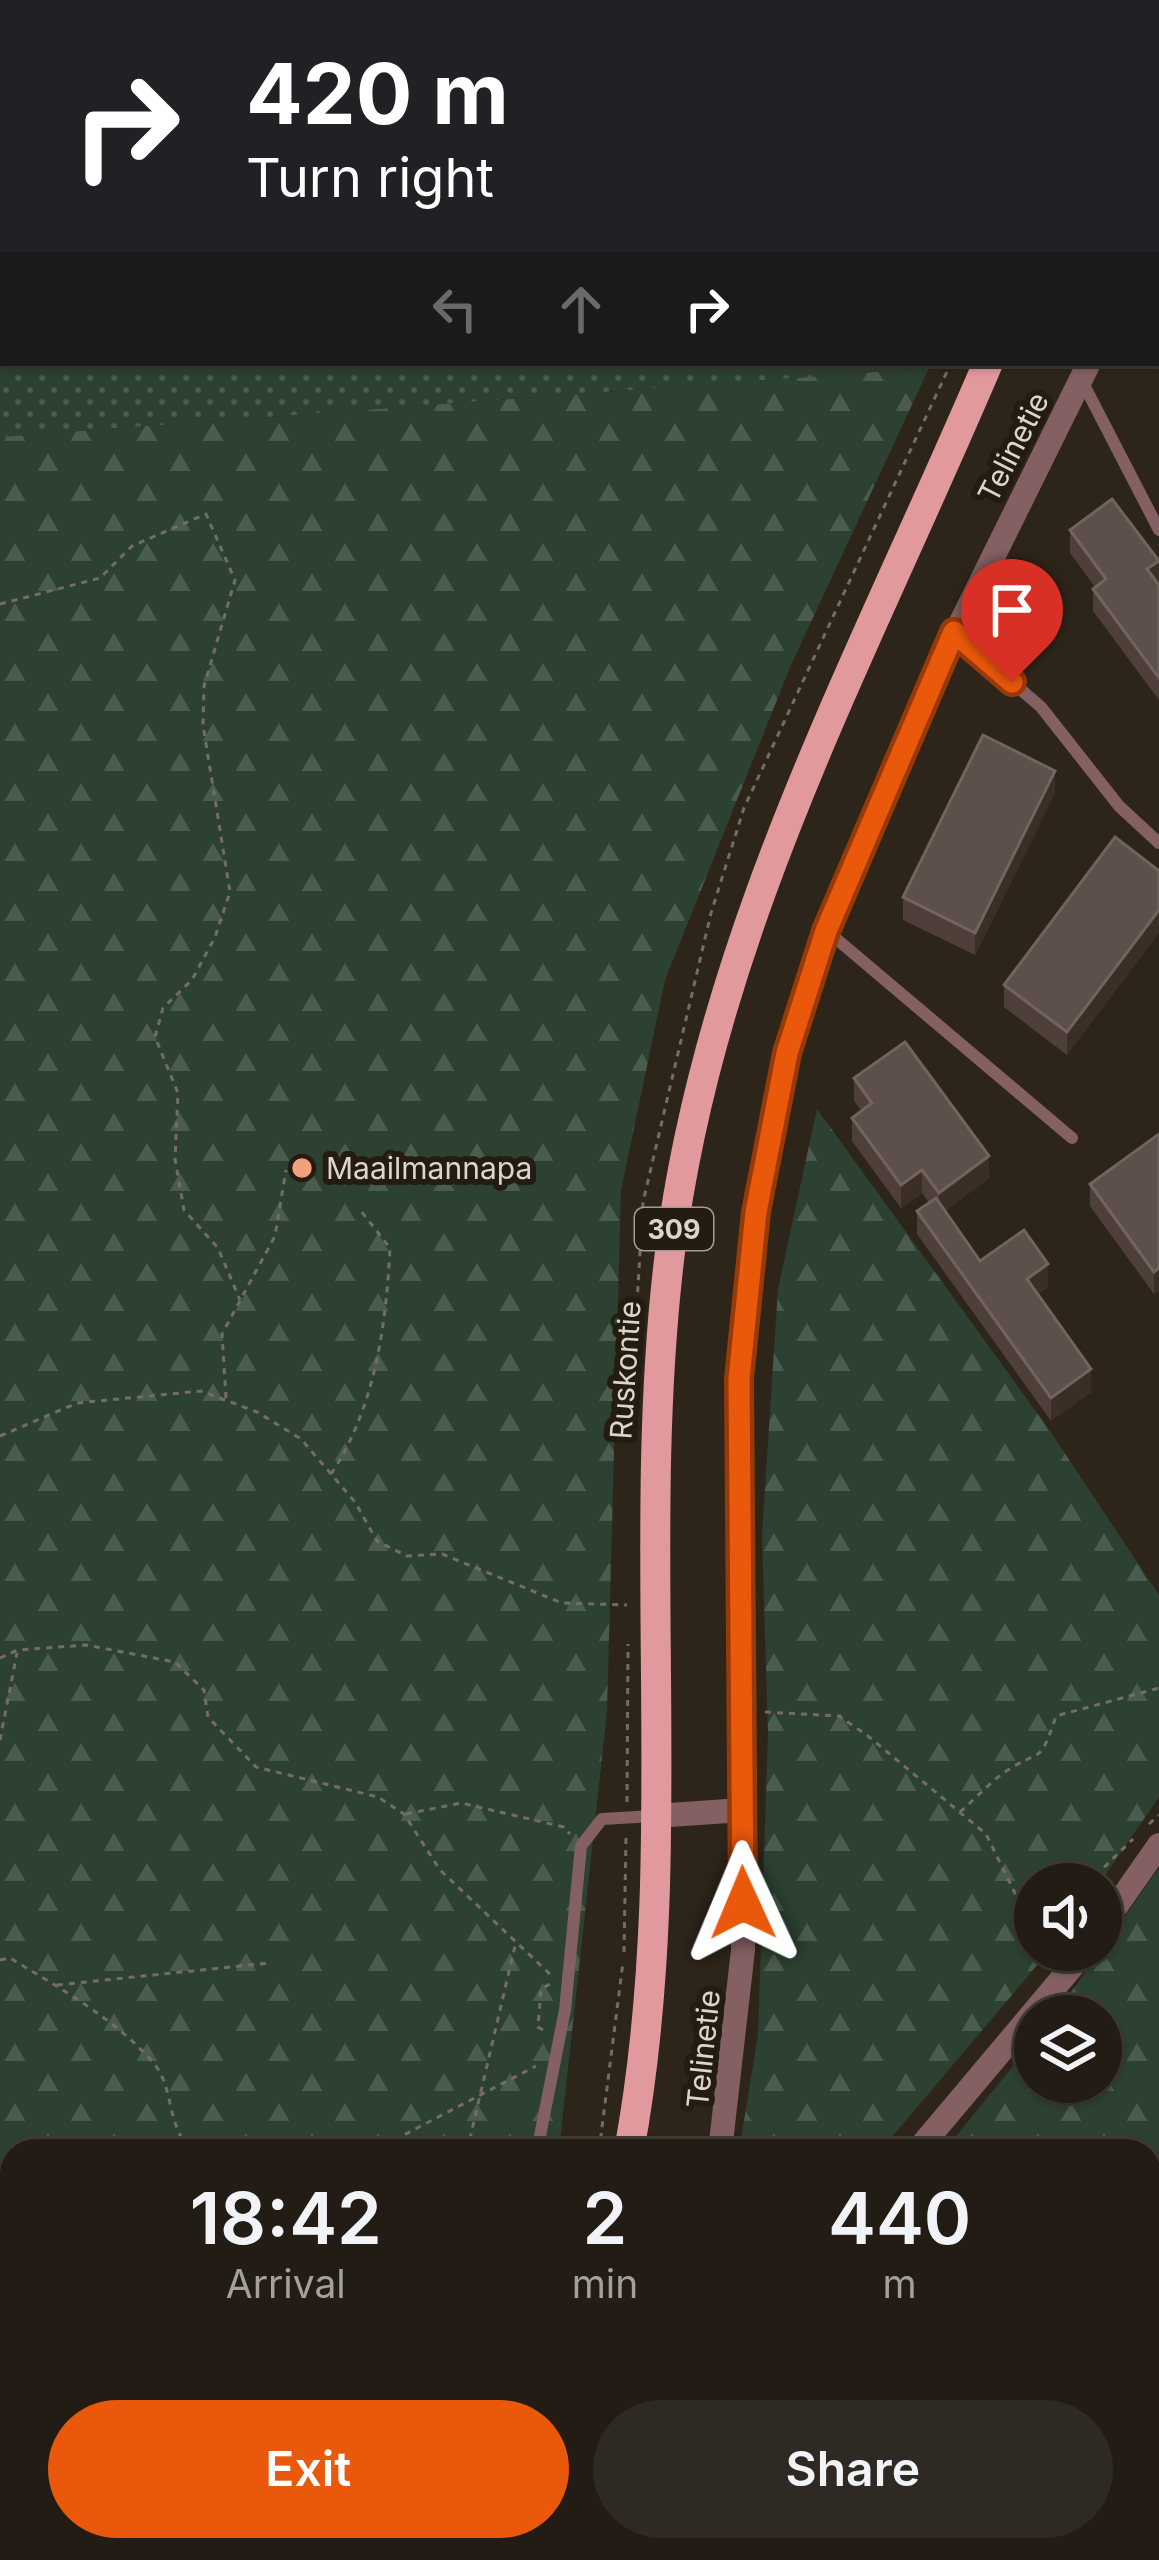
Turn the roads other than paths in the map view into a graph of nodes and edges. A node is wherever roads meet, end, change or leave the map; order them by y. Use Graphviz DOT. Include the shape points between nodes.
graph roads {
  1 [pos="987,366"];
  2 [pos="1085,371"];
  3 [pos="1159,530"];
  4 [pos="954,632"];
  5 [pos="1159,843"];
  6 [pos="826,931"];
  7 [pos="1072,1138"];
  8 [pos="742,1810"];
  9 [pos="656,1816"];
  10 [pos="1159,1845"];
  11 [pos="1122,1898"];
  12 [pos="1068,1971"];
  13 [pos="540,2139"];
  14 [pos="631,2139"];
  15 [pos="721,2139"];
  16 [pos="926,2139"];
  1 -- 9 [label="main road, Ruskontie / 309" via="820,735 708,1048 670,1252 655,1458"];
  2 -- 3 [label="lane"];
  2 -- 4 [label="street, Telinetie"];
  4 -- 5 [label="lane" via="1041,707"];
  4 -- 6 [label="street, Telinetie"];
  6 -- 7 [label="lane"];
  6 -- 8 [label="street, Telinetie" via="787,1053 739,1379"];
  8 -- 9 [label="street"];
  8 -- 15 [label="street, Telinetie" via="743,1950"];
  9 -- 13 [label="lane" via="602,1819 581,1846 560,2039"];
  9 -- 14 [label="main road, Ruskontie / 309" via="649,2000"];
  10 -- 11 [label="street"];
  12 -- 16 [label="street"];
}
